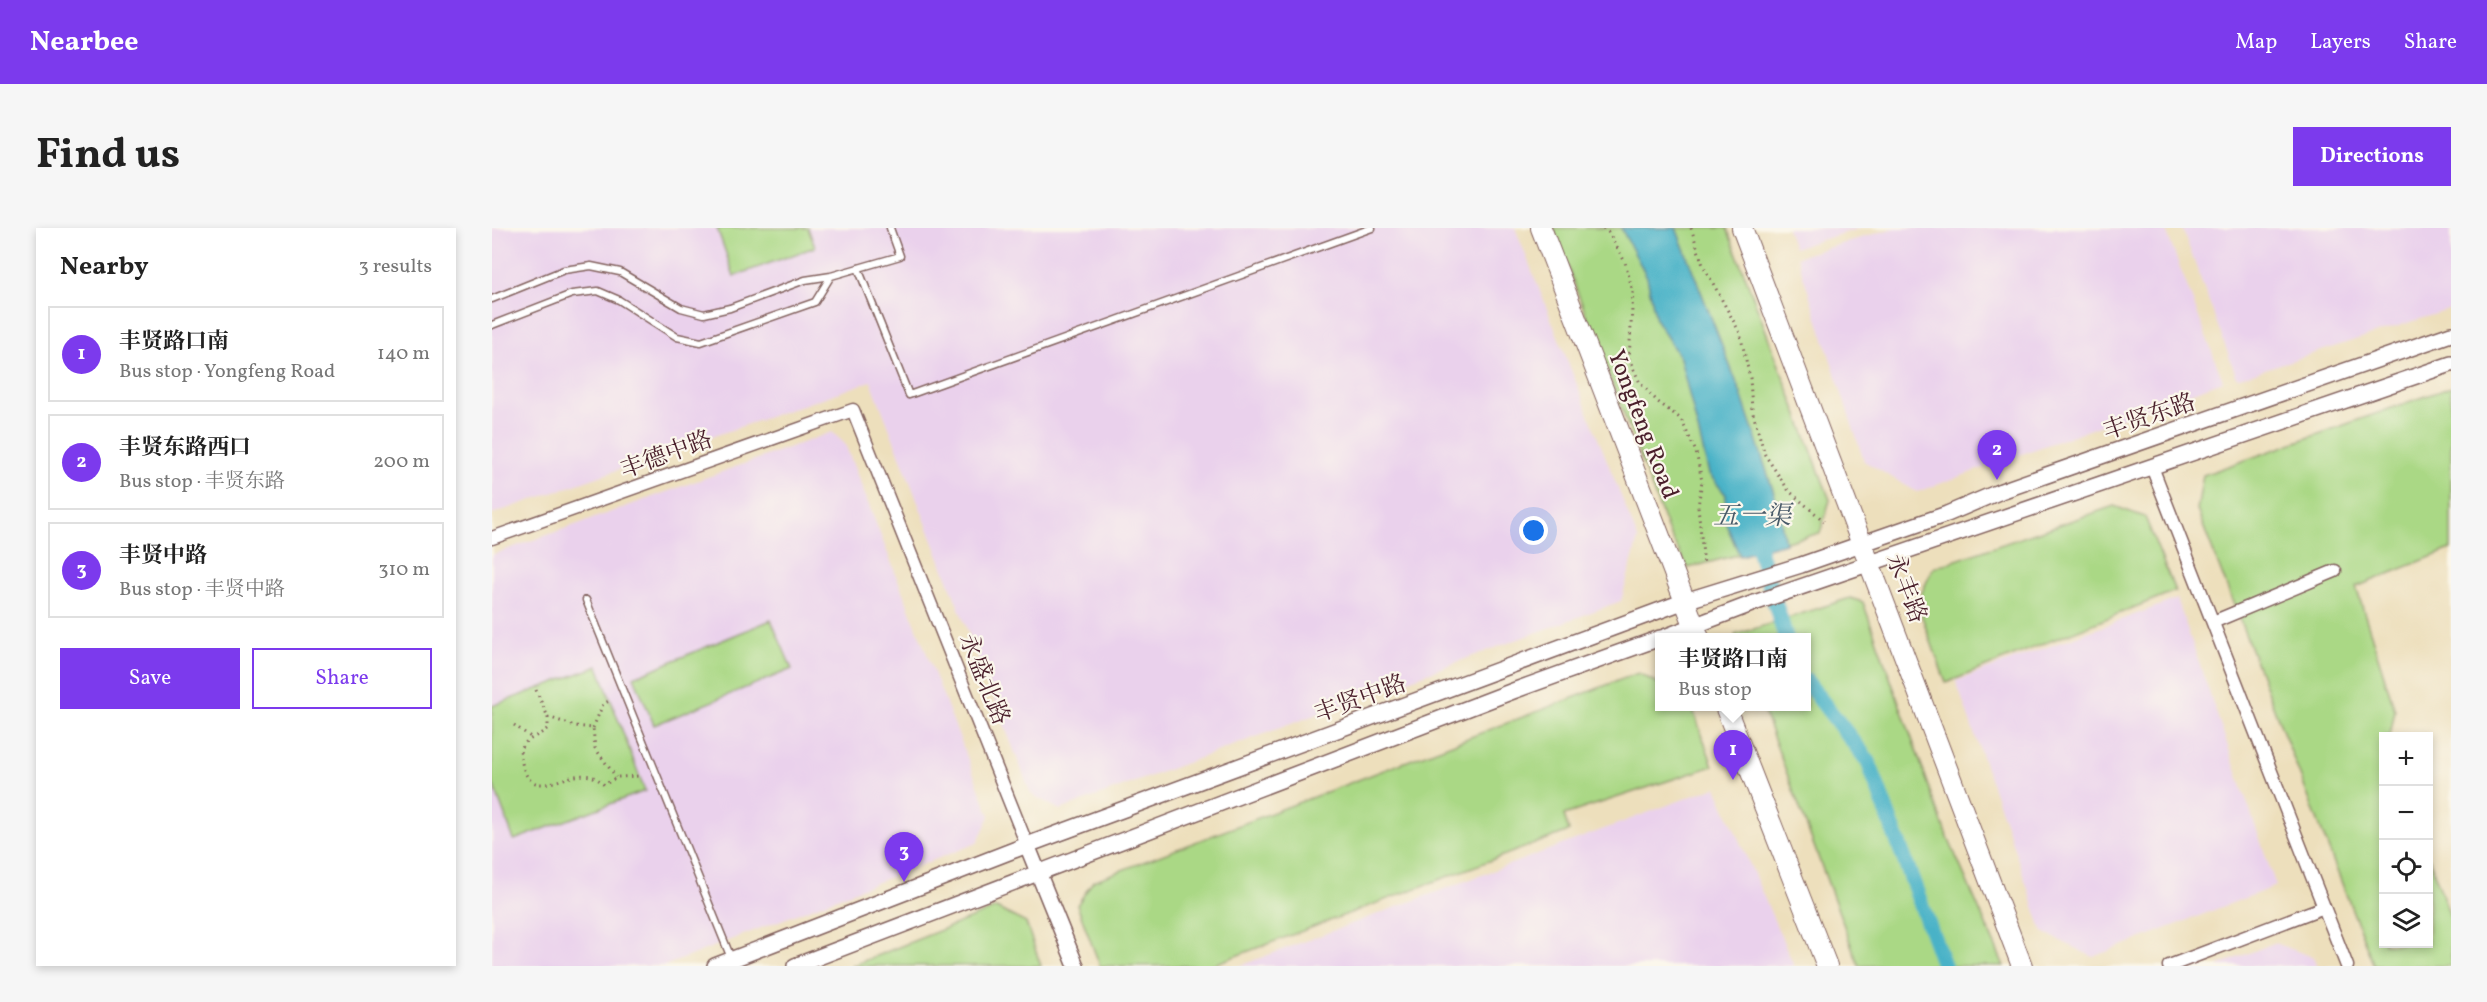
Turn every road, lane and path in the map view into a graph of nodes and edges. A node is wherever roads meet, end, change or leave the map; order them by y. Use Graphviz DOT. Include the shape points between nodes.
graph roads {
  1 [pos="890,228"];
  2 [pos="1372,228"];
  3 [pos="1541,228"];
  4 [pos="1603,228"];
  5 [pos="1691,228"];
  6 [pos="1742,228"];
  7 [pos="858,268"];
  8 [pos="831,276"];
  9 [pos="492,299"];
  10 [pos="492,325"];
  11 [pos="2451,334"];
  12 [pos="2451,364"];
  13 [pos="853,410"];
  14 [pos="2152,467"];
  15 [pos="1824,521"];
  16 [pos="492,538"];
  17 [pos="1863,543"];
  18 [pos="1871,563"];
  19 [pos="1704,565"];
  20 [pos="1801,565"];
  21 [pos="2335,571"];
  22 [pos="1810,584"];
  23 [pos="586,600"];
  24 [pos="1685,601"];
  25 [pos="2213,621"];
  26 [pos="1697,632"];
  27 [pos="1655,640"];
  28 [pos="536,690"];
  29 [pos="611,700"];
  30 [pos="1727,711"];
  31 [pos="548,717"];
  32 [pos="514,725"];
  33 [pos="593,728"];
  34 [pos="532,738"];
  35 [pos="640,776"];
  36 [pos="617,777"];
  37 [pos="1027,845"];
  38 [pos="1038,872"];
  39 [pos="2324,907"];
  40 [pos="731,959"];
  41 [pos="715,966"];
  42 [pos="795,966"];
  43 [pos="1076,966"];
  44 [pos="1827,966"];
  45 [pos="2022,966"];
  46 [pos="2169,966"];
  47 [pos="2347,966"];
  1 -- 7 [label="lane" via="900,256"];
  2 -- 7 [label="lane" via="909,395"];
  3 -- 24 [label="main road, Yongfeng Road"];
  4 -- 19 [label="path" via="1625,262 1633,292 1629,358 1640,383 1681,418 1696,452 1702,481 1698,506"];
  5 -- 15 [label="path" via="1703,265 1740,333 1752,410 1765,455 1789,491"];
  6 -- 17 [label="main road, 永丰路"];
  7 -- 8 [label="lane"];
  8 -- 9 [label="lane" via="806,280 704,314 681,308 620,272 591,266 564,270"];
  8 -- 10 [label="lane" via="815,302 701,342 677,337 598,291 572,294"];
  11 -- 17 [label="street, 丰贤东路"];
  12 -- 14 [label="street, 丰贤东路"];
  13 -- 16 [label="street, 丰德中路"];
  13 -- 37 [label="street, 永盛北路"];
  14 -- 18 [label="street, 丰贤东路"];
  14 -- 25 [label="street"];
  17 -- 18 [label="main road, 永丰路"];
  17 -- 20 [label="street, 丰贤东路"];
  18 -- 22 [label="street, 丰贤东路"];
  18 -- 45 [label="main road, 永丰路"];
  20 -- 24 [label="street, 丰贤中路"];
  21 -- 25 [label="street"];
  22 -- 26 [label="street, 丰贤中路" via="1754,603"];
  23 -- 40 [label="lane"];
  24 -- 26 [label="main road, Yongfeng Road"];
  24 -- 37 [label="street, 丰贤中路"];
  25 -- 39 [label="street"];
  27 -- 38 [label="street, 丰贤中路"];
  28 -- 31 [label="path"];
  29 -- 33 [label="path" via="603,704"];
  30 -- 44 [label="main road"];
  31 -- 33 [label="path"];
  31 -- 34 [label="path" via="548,728"];
  32 -- 34 [label="path"];
  33 -- 36 [label="path" via="595,748"];
  34 -- 36 [label="path" via="520,749 527,777 535,784 553,783 570,775 592,778 604,785"];
  35 -- 36 [label="path"];
  37 -- 38 [label="street, 永盛北路"];
  37 -- 40 [label="street, 丰贤中路"];
  38 -- 42 [label="street, 丰贤中路"];
  38 -- 43 [label="street, 永盛北路"];
  39 -- 46 [label="street"];
  39 -- 47 [label="street"];
  40 -- 41 [label="street, 丰贤中路"];
}
